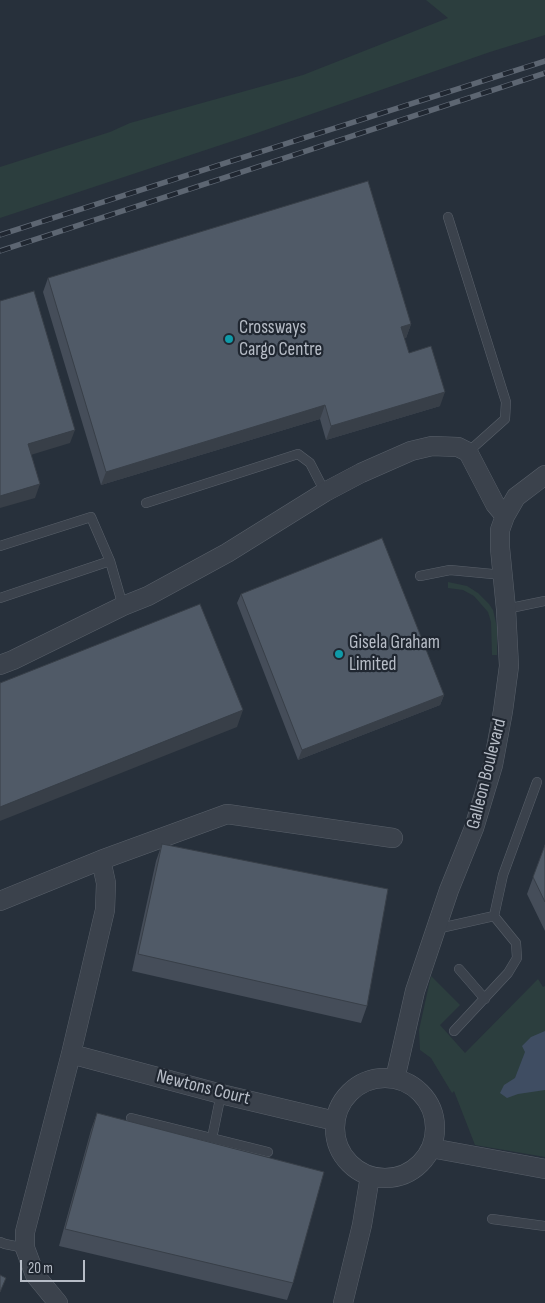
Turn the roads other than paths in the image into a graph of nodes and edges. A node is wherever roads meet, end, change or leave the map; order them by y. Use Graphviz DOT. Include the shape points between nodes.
graph roads {
  1 [pos="448,217"];
  2 [pos="468,452"];
  3 [pos="545,475"];
  4 [pos="325,492"];
  5 [pos="146,502"];
  6 [pos="504,516"];
  7 [pos="0,546"];
  8 [pos="110,561"];
  9 [pos="503,575"];
  10 [pos="420,576"];
  11 [pos="0,598"];
  12 [pos="545,601"];
  13 [pos="123,606"];
  14 [pos="506,608"];
  15 [pos="0,665"];
  16 [pos="537,782"];
  17 [pos="394,838"];
  18 [pos="101,860"];
  19 [pos="0,901"];
  20 [pos="494,916"];
  21 [pos="436,929"];
  22 [pos="459,969"];
  23 [pos="484,999"];
  24 [pos="454,1032"];
  25 [pos="71,1054"];
  26 [pos="395,1079"];
  27 [pos="221,1094"];
  28 [pos="131,1118"];
  29 [pos="335,1121"];
  30 [pos="212,1138"];
  31 [pos="431,1148"];
  32 [pos="268,1152"];
  33 [pos="545,1169"];
  34 [pos="370,1176"];
  35 [pos="492,1219"];
  36 [pos="545,1226"];
  37 [pos="0,1242"];
  38 [pos="25,1248"];
  39 [pos="58,1303"];
  40 [pos="343,1303"];
  1 -- 2 [label="lane" via="506,402 505,419"];
  2 -- 4 [label="street" via="458,447 432,446 411,451"];
  2 -- 6 [label="street"];
  3 -- 6 [label="street, Galleon Boulevard" via="516,497"];
  4 -- 5 [label="lane" via="310,463 298,454"];
  4 -- 13 [label="street" via="227,553"];
  6 -- 9 [label="street, Galleon Boulevard" via="500,530"];
  7 -- 8 [label="lane" via="91,517"];
  8 -- 11 [label="lane"];
  8 -- 13 [label="lane"];
  9 -- 10 [label="lane" via="450,570"];
  9 -- 14 [label="street, Galleon Boulevard"];
  12 -- 14 [label="lane"];
  13 -- 15 [label="street"];
  14 -- 21 [label="street, Galleon Boulevard" via="508,666 504,711 493,765 474,828"];
  16 -- 20 [label="lane" via="503,875"];
  17 -- 18 [label="street" via="227,814"];
  18 -- 19 [label="street"];
  18 -- 25 [label="street" via="106,883 105,910"];
  20 -- 21 [label="lane"];
  20 -- 23 [label="lane" via="516,943 517,958"];
  21 -- 26 [label="street, Galleon Boulevard" via="414,990"];
  22 -- 23 [label="lane"];
  23 -- 24 [label="lane"];
  25 -- 27 [label="street, Newtons Court"];
  25 -- 38 [label="street" via="25,1232"];
  26 -- 29 [label="street" via="371,1080 358,1086 339,1107"];
  26 -- 31 [label="street" via="416,1089 427,1101 434,1116"];
  27 -- 29 [label="street, Newtons Court"];
  27 -- 30 [label="lane"];
  28 -- 30 [label="lane"];
  29 -- 34 [label="street" via="339,1149 357,1170"];
  30 -- 32 [label="lane"];
  31 -- 33 [label="street"];
  31 -- 34 [label="street" via="421,1163 406,1174 388,1178"];
  34 -- 40 [label="street"];
  35 -- 36 [label="lane"];
  37 -- 38 [label="lane"];
  38 -- 39 [label="street" via="35,1275"];
}
